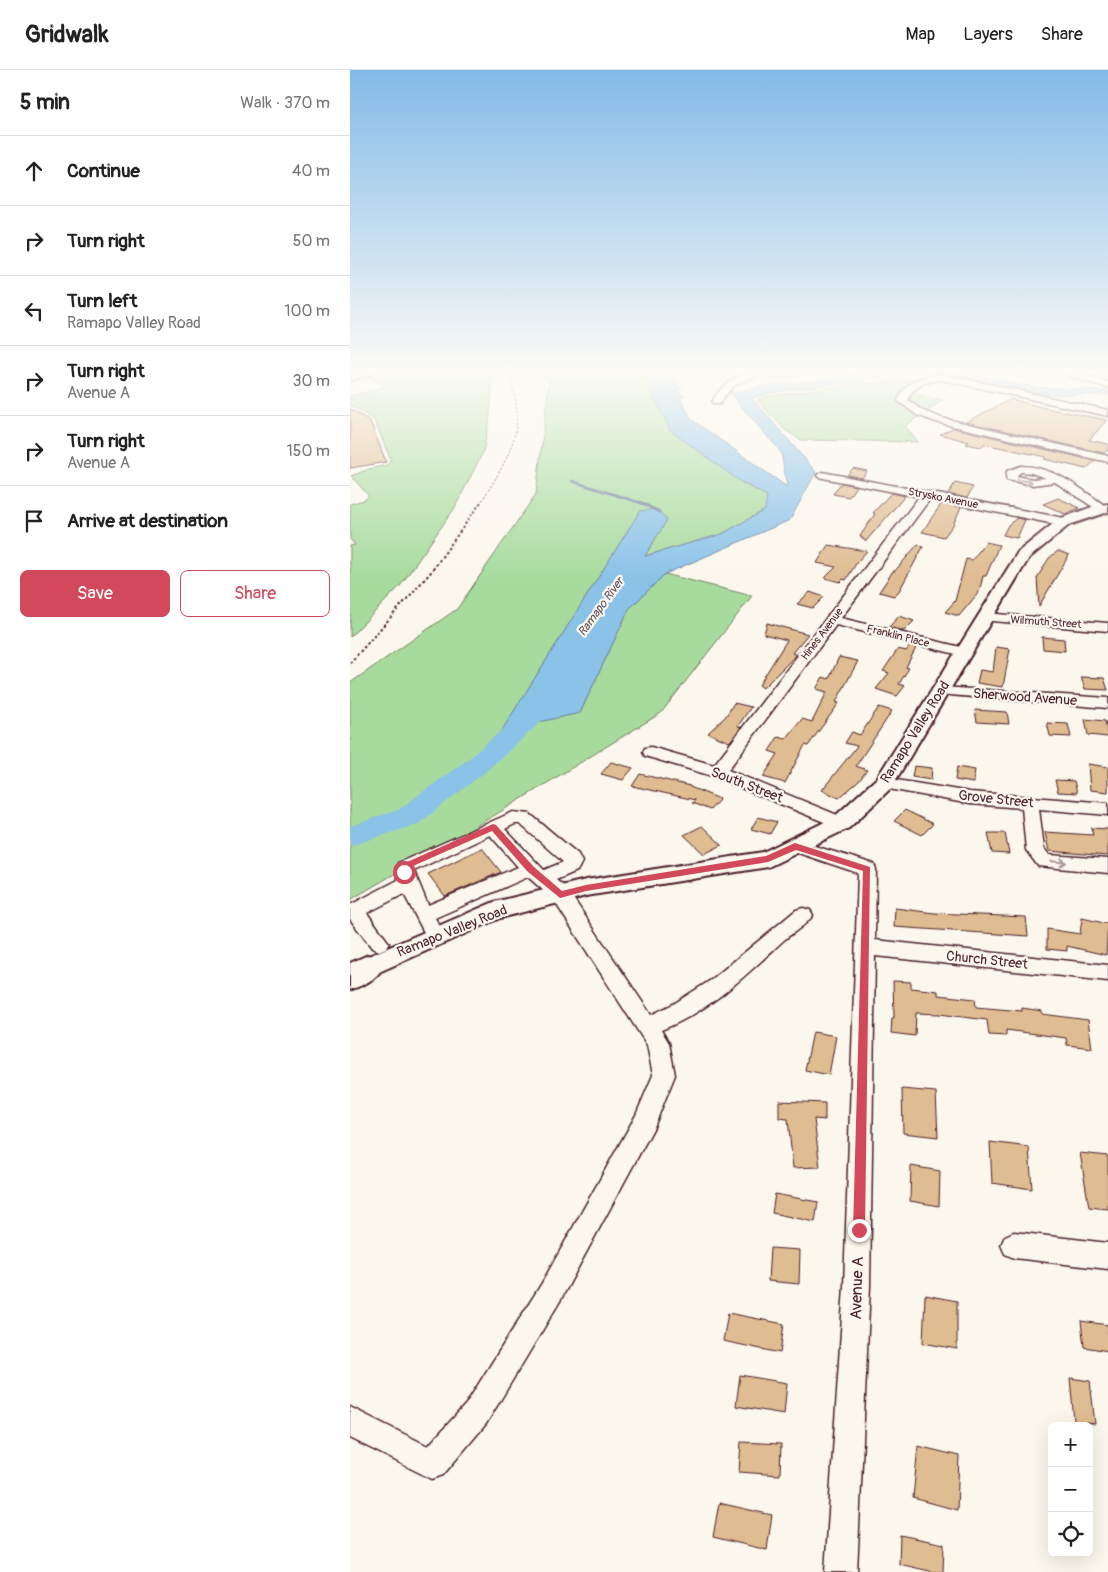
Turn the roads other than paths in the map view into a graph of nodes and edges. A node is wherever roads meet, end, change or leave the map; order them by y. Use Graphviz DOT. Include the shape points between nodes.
graph roads {
  1 [pos="1022,439"];
  2 [pos="1108,459"];
  3 [pos="822,475"];
  4 [pos="1055,478"];
  5 [pos="926,495"];
  6 [pos="1105,509"];
  7 [pos="1064,522"];
  8 [pos="985,617"];
  9 [pos="832,620"];
  10 [pos="1108,627"];
  11 [pos="964,652"];
  12 [pos="942,690"];
  13 [pos="1108,703"];
  14 [pos="651,752"];
  15 [pos="718,772"];
  16 [pos="884,784"];
  17 [pos="1030,803"];
  18 [pos="1108,809"];
  19 [pos="841,823"];
  20 [pos="493,827"];
  21 [pos="795,846"];
  22 [pos="1108,866"];
  23 [pos="544,881"];
  24 [pos="409,883"];
  25 [pos="424,915"];
  26 [pos="803,915"];
  27 [pos="436,937"];
  28 [pos="866,947"];
  29 [pos="362,966"];
  30 [pos="1108,973"];
  31 [pos="647,1026"];
  32 [pos="1014,1245"];
  33 [pos="1108,1256"];
  34 [pos="350,1422"];
  35 [pos="841,1572"];
  1 -- 2 [label="street"];
  3 -- 5 [label="street, Strysko Avenue"];
  4 -- 6 [label="street"];
  5 -- 7 [label="street, Strysko Avenue"];
  5 -- 9 [label="street, Hines Avenue"];
  6 -- 7 [label="main road, Ramapo Valley Road"];
  7 -- 8 [label="main road, Ramapo Valley Road" via="1023,555"];
  8 -- 10 [label="street, Wilmuth Street"];
  8 -- 11 [label="main road, Ramapo Valley Road"];
  9 -- 11 [label="street, Franklin Place"];
  9 -- 15 [label="street, Hines Avenue"];
  11 -- 12 [label="main road, Ramapo Valley Road"];
  12 -- 13 [label="street, Sherwood Avenue"];
  12 -- 16 [label="main road, Ramapo Valley Road"];
  14 -- 15 [label="street, South Street"];
  15 -- 19 [label="street, South Street"];
  16 -- 17 [label="street, Grove Street"];
  16 -- 19 [label="main road, Ramapo Valley Road"];
  17 -- 18 [label="street, Grove Street"];
  17 -- 22 [label="street, one-way" via="1035,850 1044,861"];
  19 -- 21 [label="main road, Ramapo Valley Road"];
  20 -- 23 [label="street"];
  20 -- 23 [label="street" via="513,818 524,818 572,859 571,866"];
  20 -- 24 [label="street" via="410,864 404,872"];
  21 -- 23 [label="main road, Ramapo Valley Road" via="768,859 586,888"];
  21 -- 28 [label="street, Avenue A" via="867,869"];
  23 -- 25 [label="street"];
  23 -- 27 [label="main road, Ramapo Valley Road" via="494,911"];
  23 -- 31 [label="street"];
  24 -- 25 [label="street"];
  24 -- 29 [label="street" via="357,910"];
  25 -- 27 [label="street"];
  26 -- 31 [label="street" via="785,926 739,970 666,1020"];
  27 -- 29 [label="main road, Ramapo Valley Road"];
  28 -- 30 [label="street, Church Street"];
  28 -- 35 [label="street, Avenue A" via="857,1286"];
  31 -- 34 [label="street" via="658,1043 664,1075 646,1120 551,1292 476,1414 432,1464"];
  32 -- 33 [label="street"];
}
